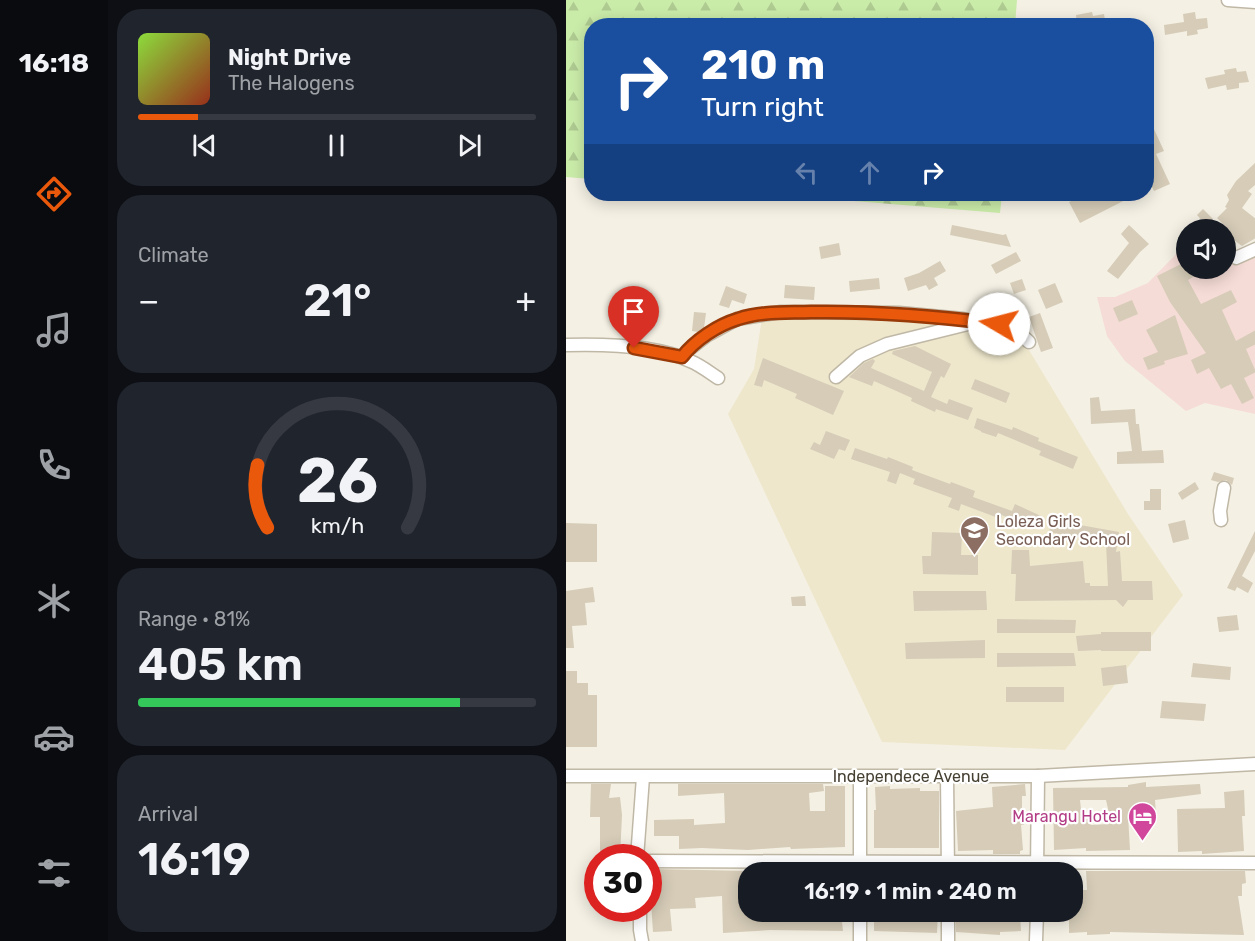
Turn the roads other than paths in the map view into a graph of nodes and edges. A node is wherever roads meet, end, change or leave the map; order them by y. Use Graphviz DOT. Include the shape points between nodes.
graph roads {
  1 [pos="1228,0"];
  2 [pos="1256,2"];
  3 [pos="1256,249"];
  4 [pos="1236,258"];
  5 [pos="979,321"];
  6 [pos="1029,342"];
  7 [pos="566,345"];
  8 [pos="682,357"];
  9 [pos="836,377"];
  10 [pos="718,378"];
  11 [pos="1224,488"];
  12 [pos="1221,520"];
  13 [pos="1256,764"];
  14 [pos="566,776"];
  15 [pos="947,776"];
  16 [pos="1038,776"];
  17 [pos="643,777"];
  18 [pos="860,777"];
  19 [pos="638,844"];
  20 [pos="662,861"];
  21 [pos="860,862"];
  22 [pos="948,862"];
  23 [pos="1037,862"];
  24 [pos="1256,863"];
  25 [pos="738,864"];
  26 [pos="1083,867"];
  27 [pos="640,922"];
  28 [pos="860,922"];
  29 [pos="948,922"];
  30 [pos="1037,922"];
  31 [pos="642,941"];
  32 [pos="860,941"];
  33 [pos="948,941"];
  34 [pos="1036,941"];
  1 -- 2 [label="street"];
  3 -- 4 [label="street"];
  5 -- 6 [label="street" via="1015,329"];
  5 -- 8 [label="street" via="899,313 752,315 714,331"];
  5 -- 9 [label="street" via="887,344 860,356"];
  7 -- 8 [label="street" via="616,345"];
  8 -- 10 [label="street"];
  11 -- 12 [label="street"];
  13 -- 16 [label="street, Independece Avenue"];
  14 -- 17 [label="street, Independece Avenue"];
  15 -- 16 [label="street, Independece Avenue"];
  15 -- 18 [label="street, Independece Avenue"];
  15 -- 22 [label="street"];
  16 -- 23 [label="street"];
  17 -- 18 [label="street, Independece Avenue"];
  17 -- 19 [label="street"];
  18 -- 21 [label="street"];
  20 -- 25 [label="street"];
  24 -- 26 [label="street"];
  27 -- 31 [label="street"];
  28 -- 32 [label="street"];
  29 -- 33 [label="street"];
  30 -- 34 [label="street"];
}
